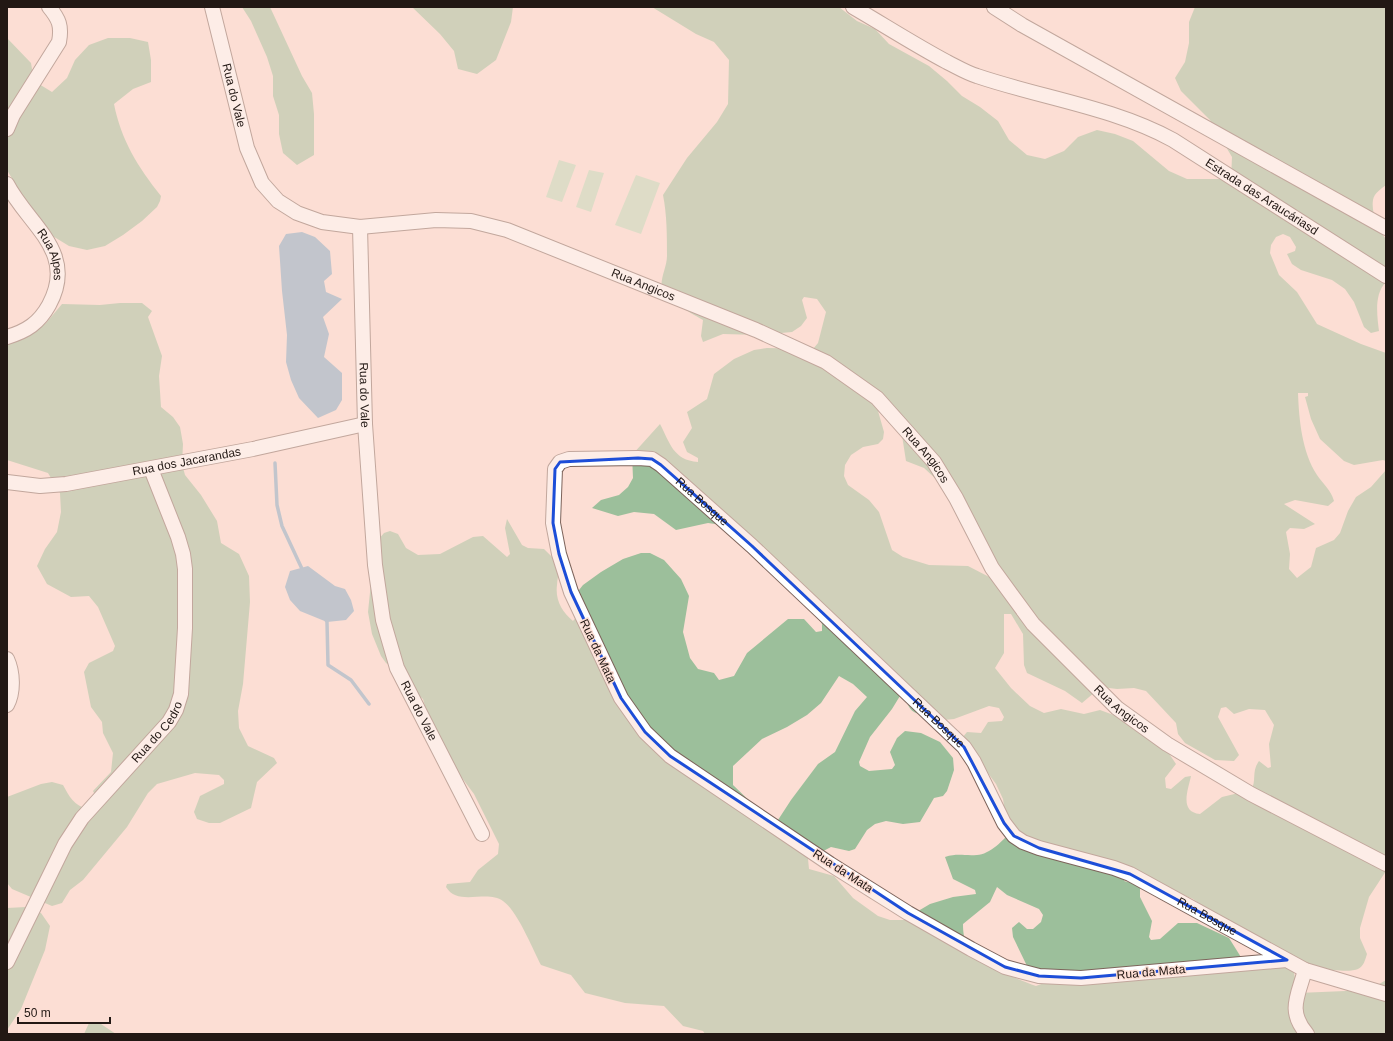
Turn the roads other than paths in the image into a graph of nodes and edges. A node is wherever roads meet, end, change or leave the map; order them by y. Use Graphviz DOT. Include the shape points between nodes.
graph roads {
  1 [pos="49,7"];
  2 [pos="212,7"];
  3 [pos="853,7"];
  4 [pos="994,7"];
  5 [pos="7,129"];
  6 [pos="7,184"];
  7 [pos="1383,223"];
  8 [pos="360,227"];
  9 [pos="1386,276"];
  10 [pos="7,338"];
  11 [pos="365,424"];
  12 [pos="151,469"];
  13 [pos="7,482"];
  14 [pos="553,523"];
  15 [pos="7,659"];
  16 [pos="7,705"];
  17 [pos="482,834"];
  18 [pos="1386,864"];
  19 [pos="1287,960"];
  20 [pos="7,962"];
  21 [pos="1304,970"];
  22 [pos="1386,994"];
  23 [pos="1307,1034"];
  1 -- 5 [label="street" via="59,23 59,42 13,115"];
  2 -- 8 [label="street, Rua do Vale" via="248,148 262,183 278,201 297,213 322,222"];
  3 -- 9 [label="street, Estrada das Araucáriasd" via="975,76 1156,130"];
  4 -- 7 [label="street"];
  6 -- 10 [label="street, Rua Alpes" via="48,242 58,269 53,298 44,313 32,327"];
  8 -- 11 [label="street, Rua do Vale"];
  8 -- 18 [label="street, Rua Angicos" via="436,220 471,221 507,230 756,330 826,362 877,398 934,462 956,498 992,568 1033,624 1117,708 1167,744 1251,794"];
  11 -- 12 [label="street, Rua dos Jacarandas"];
  11 -- 17 [label="street, Rua do Vale" via="375,565 383,620 397,668"];
  12 -- 13 [label="street, Rua dos Jacarandas" via="66,484 40,486"];
  12 -- 20 [label="street, Rua do Cedro" via="178,537 185,569 186,628 181,694 170,722 82,818 64,844"];
  14 -- 19 [label="street, Rua da Mata" via="559,554 571,592 621,698 645,732 670,756 830,864 908,913 1005,967 1039,976 1081,978"];
  14 -- 19 [label="street, Rua Bosque" via="555,469 560,462 569,459 652,459 752,546 964,747 1004,823 1014,836 1039,848 1130,874"];
  15 -- 16 [label="street" via="12,682"];
  19 -- 21 [label="street, Rua Bosque"];
  21 -- 22 [label="street, Rua Bosque"];
  21 -- 23 [label="street" via="1295,1008 1298,1021"];
}
